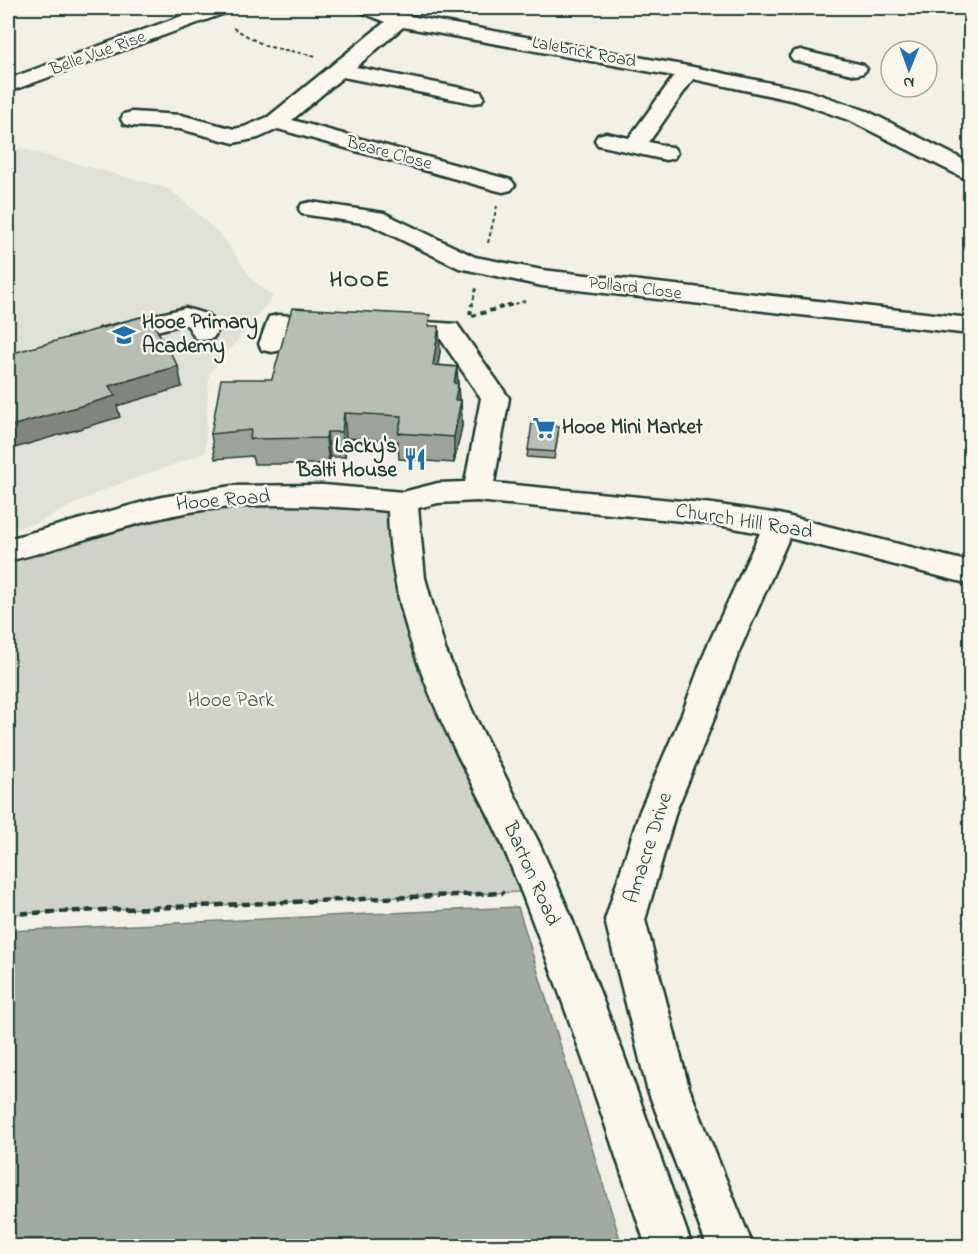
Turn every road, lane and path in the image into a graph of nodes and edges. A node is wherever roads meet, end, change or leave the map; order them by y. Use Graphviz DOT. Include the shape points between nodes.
graph roads {
  1 [pos="221,8"];
  2 [pos="368,8"];
  3 [pos="399,20"];
  4 [pos="265,45"];
  5 [pos="800,56"];
  6 [pos="831,63"];
  7 [pos="345,66"];
  8 [pos="856,69"];
  9 [pos="688,72"];
  10 [pos="8,86"];
  11 [pos="801,96"];
  12 [pos="473,97"];
  13 [pos="132,119"];
  14 [pos="276,122"];
  15 [pos="606,140"];
  16 [pos="634,147"];
  17 [pos="666,153"];
  18 [pos="970,172"];
  19 [pos="503,185"];
  20 [pos="311,209"];
  21 [pos="482,266"];
  22 [pos="587,284"];
  23 [pos="461,318"];
  24 [pos="970,326"];
  25 [pos="204,332"];
  26 [pos="86,341"];
  27 [pos="272,344"];
  28 [pos="477,491"];
  29 [pos="514,494"];
  30 [pos="403,502"];
  31 [pos="779,525"];
  32 [pos="8,550"];
  33 [pos="970,573"];
  34 [pos="541,891"];
  35 [pos="8,914"];
  36 [pos="669,1246"];
  37 [pos="730,1246"];
  1 -- 10 [label="street, Belle Vue Rise"];
  2 -- 3 [label="street, Lalebrick Road"];
  3 -- 7 [label="street"];
  3 -- 9 [label="street, Lalebrick Road"];
  4 -- 7 [label="path"];
  5 -- 6 [label="street"];
  6 -- 8 [label="street"];
  6 -- 11 [label="street"];
  7 -- 12 [label="street"];
  7 -- 14 [label="street"];
  9 -- 11 [label="street, Lalebrick Road"];
  9 -- 16 [label="street"];
  11 -- 18 [label="street, Lalebrick Road" via="860,116"];
  13 -- 14 [label="street" via="181,122 234,136"];
  14 -- 19 [label="street, Beare Close"];
  15 -- 16 [label="street"];
  16 -- 17 [label="street"];
  19 -- 21 [label="path"];
  20 -- 21 [label="street, Pollard Close" via="375,218"];
  21 -- 22 [label="street, Pollard Close"];
  22 -- 23 [label="path"];
  22 -- 24 [label="street, Pollard Close"];
  25 -- 26 [label="street" via="200,321 185,316"];
  27 -- 28 [label="street" via="278,323 448,330 495,398"];
  28 -- 29 [label="street, Hooe Road"];
  28 -- 30 [label="street, Hooe Road" via="438,493"];
  29 -- 31 [label="street, Church Hill Road" via="713,514"];
  30 -- 32 [label="street, Hooe Road" via="322,495 232,496 162,507"];
  30 -- 34 [label="street, Barton Road" via="402,535 411,591 433,666"];
  31 -- 33 [label="street, Church Hill Road"];
  31 -- 37 [label="street, Amacre Drive" via="723,649 658,811 625,920 668,1088"];
  34 -- 35 [label="path"];
  34 -- 36 [label="street, Barton Road"];
}
